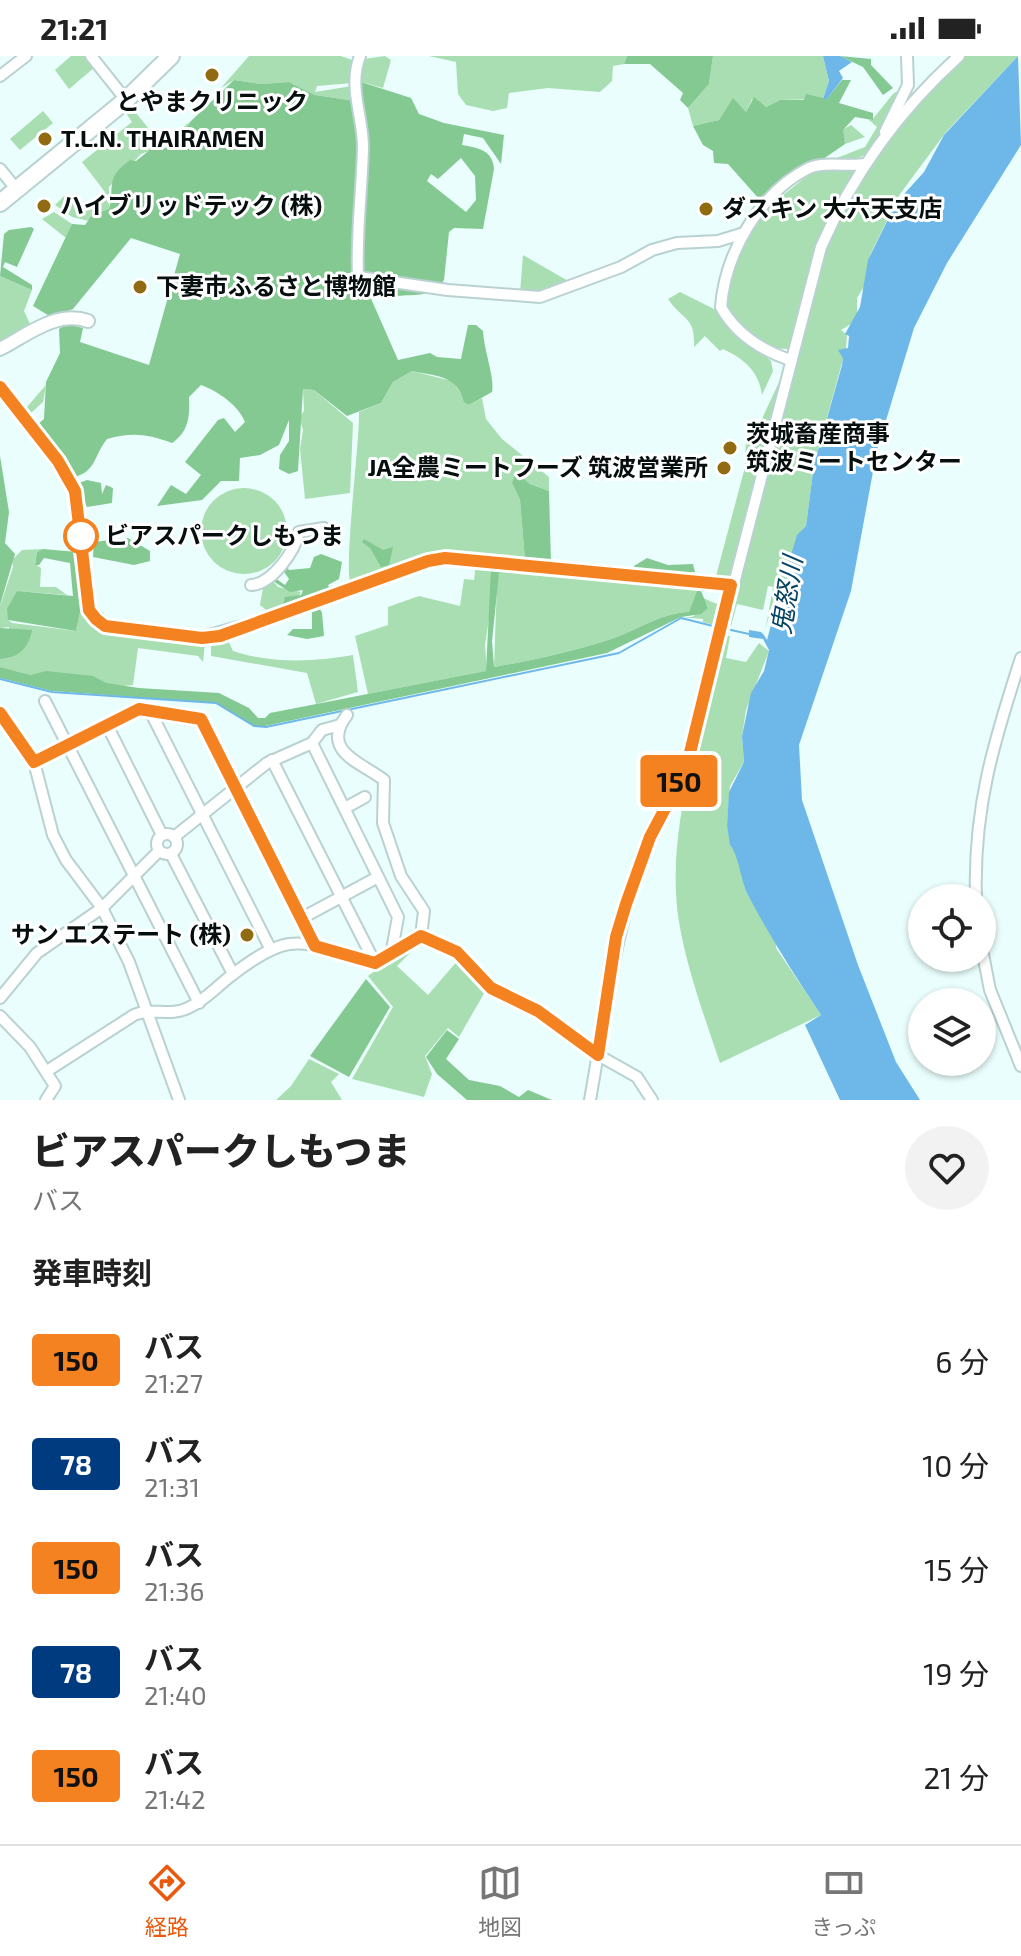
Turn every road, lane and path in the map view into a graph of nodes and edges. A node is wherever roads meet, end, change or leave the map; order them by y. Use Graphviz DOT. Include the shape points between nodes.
graph roads {
  1 [pos="26,56"];
  2 [pos="91,56"];
  3 [pos="171,56"];
  4 [pos="360,56"];
  5 [pos="907,56"];
  6 [pos="959,56"];
  7 [pos="0,76"];
  8 [pos="126,100"];
  9 [pos="886,134"];
  10 [pos="865,164"];
  11 [pos="0,169"];
  12 [pos="17,190"];
  13 [pos="0,203"];
  14 [pos="744,233"];
  15 [pos="88,321"];
  16 [pos="0,349"];
  17 [pos="790,360"];
  18 [pos="0,387"];
  19 [pos="324,528"];
  20 [pos="251,585"];
  21 [pos="731,585"];
  22 [pos="256,623"];
  23 [pos="1021,658"];
  24 [pos="45,701"];
  25 [pos="150,711"];
  26 [pos="0,713"];
  27 [pos="347,715"];
  28 [pos="107,725"];
  29 [pos="340,725"];
  30 [pos="312,743"];
  31 [pos="68,744"];
  32 [pos="272,760"];
  33 [pos="34,762"];
  34 [pos="237,789"];
  35 [pos="365,797"];
  36 [pos="345,808"];
  37 [pos="202,816"];
  38 [pos="162,835"];
  39 [pos="174,837"];
  40 [pos="165,852"];
  41 [pos="136,877"];
  42 [pos="378,877"];
  43 [pos="975,884"];
  44 [pos="340,896"];
  45 [pos="102,908"];
  46 [pos="302,918"];
  47 [pos="421,936"];
  48 [pos="315,946"];
  49 [pos="270,948"];
  50 [pos="391,955"];
  51 [pos="375,963"];
  52 [pos="986,972"];
  53 [pos="233,974"];
  54 [pos="0,998"];
  55 [pos="199,1003"];
  56 [pos="148,1010"];
  57 [pos="0,1016"];
  58 [pos="598,1055"];
  59 [pos="1021,1066"];
  60 [pos="47,1071"];
  61 [pos="46,1100"];
  62 [pos="179,1100"];
  63 [pos="590,1100"];
  64 [pos="652,1100"];
  1 -- 7 [label="street"];
  2 -- 8 [label="street"];
  3 -- 8 [label="main road"];
  4 -- 14 [label="street" via="355,70 363,145 355,228 358,277 540,297 652,250"];
  5 -- 9 [label="street" via="908,85"];
  6 -- 9 [label="street"];
  8 -- 12 [label="main road"];
  9 -- 10 [label="street"];
  10 -- 14 [label="street" via="809,168 761,207"];
  10 -- 17 [label="street" via="821,247"];
  11 -- 12 [label="street"];
  12 -- 13 [label="main road"];
  14 -- 17 [label="street" via="721,307 751,341"];
  15 -- 16 [label="street" via="62,317"];
  17 -- 21 [label="street"];
  18 -- 22 [label="street" via="75,491 89,610 96,619 105,626 202,638"];
  19 -- 20 [label="street" via="299,532 266,582"];
  21 -- 22 [label="street" via="445,558"];
  21 -- 58 [label="street" via="686,769 650,837 622,915"];
  23 -- 43 [label="street" via="987,766 974,845"];
  24 -- 31 [label="street"];
  25 -- 28 [label="street" via="139,709"];
  25 -- 34 [label="street" via="201,719"];
  25 -- 37 [label="street"];
  26 -- 33 [label="street"];
  27 -- 29 [label="street"];
  28 -- 31 [label="street"];
  28 -- 38 [label="street"];
  29 -- 30 [label="street" via="322,730"];
  29 -- 47 [label="street" via="339,742 354,763 384,780 383,823 401,876 424,911"];
  30 -- 32 [label="street"];
  30 -- 36 [label="street"];
  31 -- 33 [label="street"];
  31 -- 41 [label="street"];
  32 -- 34 [label="street"];
  32 -- 44 [label="street"];
  33 -- 45 [label="street" via="53,835"];
  34 -- 37 [label="street"];
  34 -- 46 [label="street"];
  35 -- 36 [label="street"];
  36 -- 42 [label="street"];
  37 -- 39 [label="street"];
  37 -- 49 [label="street"];
  38 -- 39 [label="street"];
  38 -- 40 [label="street" via="157,842"];
  39 -- 40 [label="street" via="177,846"];
  40 -- 41 [label="street"];
  40 -- 53 [label="street"];
  41 -- 45 [label="street"];
  41 -- 55 [label="street"];
  42 -- 44 [label="street"];
  42 -- 50 [label="street" via="398,917"];
  44 -- 46 [label="street"];
  44 -- 51 [label="street"];
  45 -- 54 [label="street" via="37,953"];
  45 -- 56 [label="street"];
  46 -- 48 [label="street"];
  47 -- 50 [label="street"];
  47 -- 58 [label="street" via="457,952 491,988 538,1011"];
  48 -- 49 [label="street" via="286,942"];
  48 -- 51 [label="street"];
  49 -- 53 [label="street"];
  50 -- 51 [label="street"];
  52 -- 59 [label="street"];
  53 -- 55 [label="street"];
  55 -- 56 [label="street" via="181,1011"];
  56 -- 60 [label="street"];
  56 -- 62 [label="street"];
  57 -- 60 [label="street"];
  58 -- 63 [label="street"];
  58 -- 64 [label="street" via="637,1077"];
  60 -- 61 [label="street" via="55,1086"];
}
